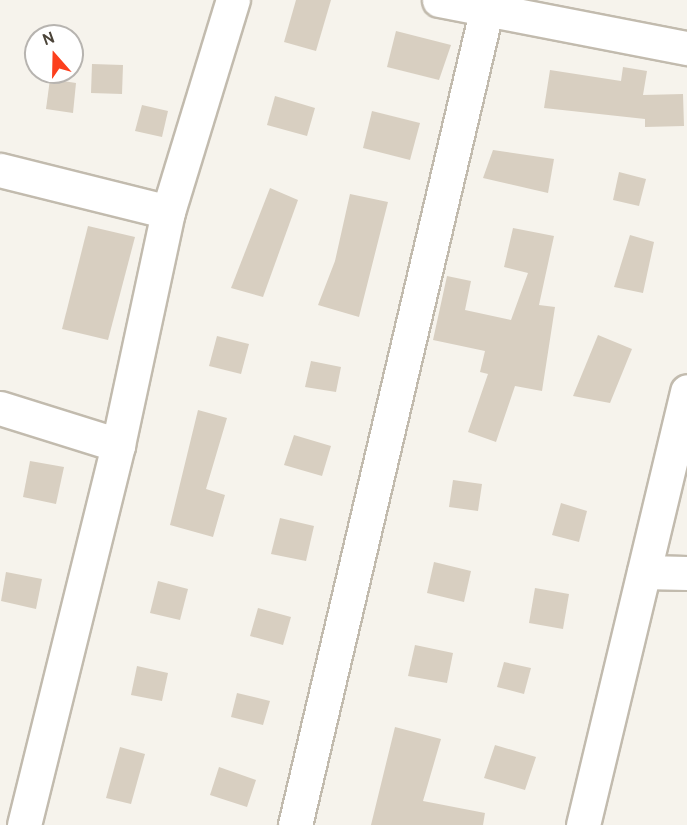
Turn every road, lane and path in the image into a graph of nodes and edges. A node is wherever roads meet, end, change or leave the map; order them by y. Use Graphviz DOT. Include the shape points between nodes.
graph roads {
  1 [pos="233,0"];
  2 [pos="439,0"];
  3 [pos="486,12"];
  4 [pos="687,48"];
  5 [pos="0,170"];
  6 [pos="168,212"];
  7 [pos="687,391"];
  8 [pos="0,408"];
  9 [pos="118,445"];
  10 [pos="644,572"];
  11 [pos="687,573"];
  12 [pos="24,825"];
  13 [pos="295,825"];
  14 [pos="583,825"];
  1 -- 6 [label="street"];
  2 -- 3 [label="street"];
  3 -- 4 [label="street"];
  3 -- 13 [label="street"];
  5 -- 6 [label="street"];
  6 -- 9 [label="street"];
  7 -- 10 [label="street"];
  8 -- 9 [label="street"];
  9 -- 12 [label="street"];
  10 -- 11 [label="street"];
  10 -- 14 [label="street"];
}
